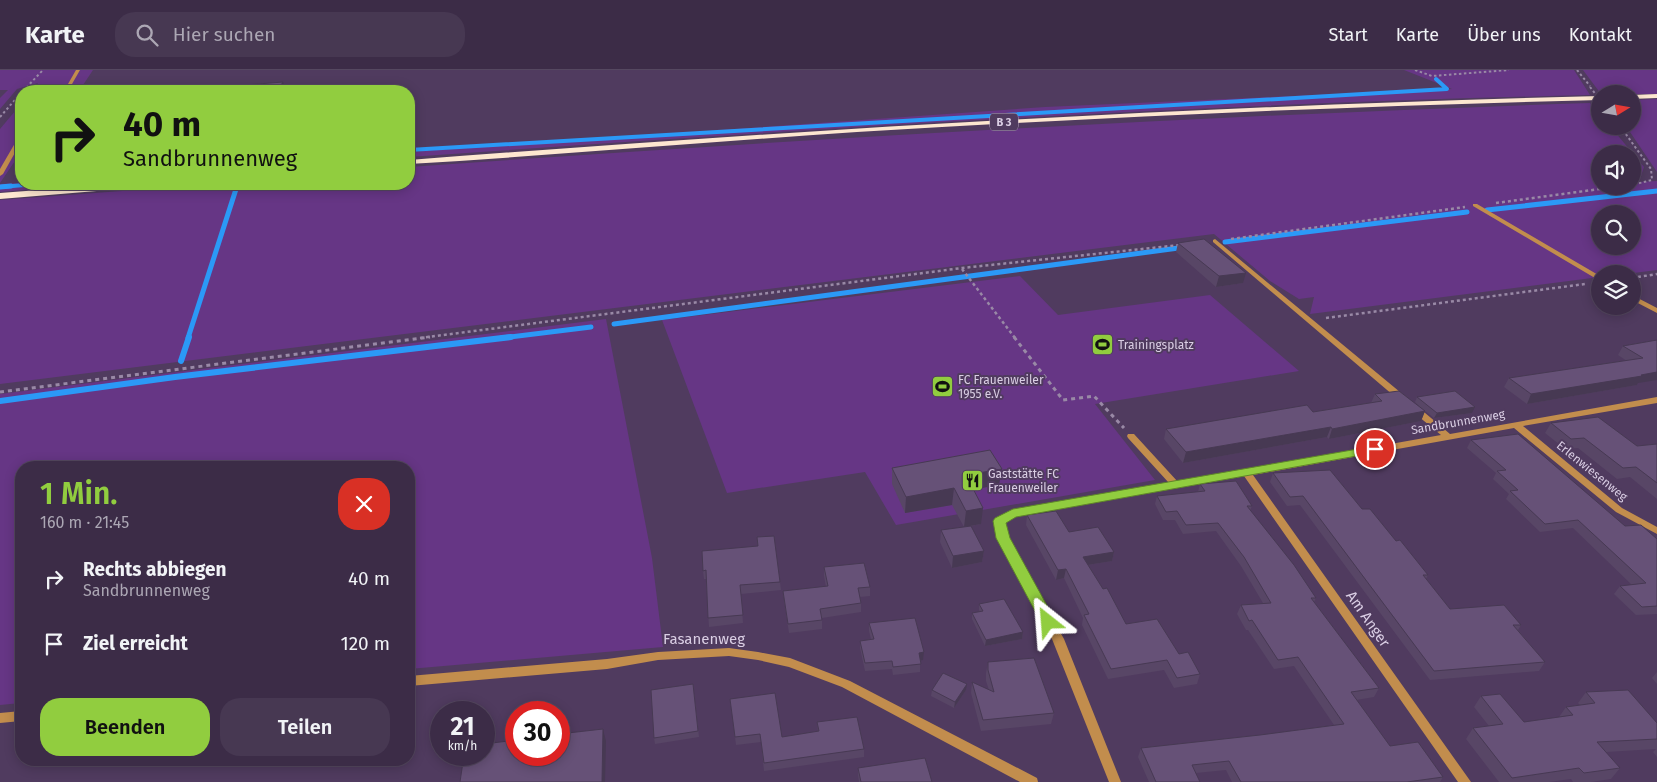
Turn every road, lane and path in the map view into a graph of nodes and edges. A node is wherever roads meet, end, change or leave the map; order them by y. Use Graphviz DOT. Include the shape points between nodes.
graph roads {
  1 [pos="43,70"];
  2 [pos="78,70"];
  3 [pos="1415,70"];
  4 [pos="1508,70"];
  5 [pos="1577,70"];
  6 [pos="29,85"];
  7 [pos="69,85"];
  8 [pos="1591,88"];
  9 [pos="1657,96"];
  10 [pos="1641,97"];
  11 [pos="1591,99"];
  12 [pos="15,100"];
  13 [pos="0,117"];
  14 [pos="1626,135"];
  15 [pos="15,148"];
  16 [pos="415,162"];
  17 [pos="0,174"];
  18 [pos="1651,176"];
  19 [pos="1657,177"];
  20 [pos="1641,183"];
  21 [pos="72,190"];
  22 [pos="1591,190"];
  23 [pos="0,196"];
  24 [pos="1475,205"];
  25 [pos="1215,241"];
  26 [pos="962,269"];
  27 [pos="1591,274"];
  28 [pos="1657,274"];
  29 [pos="1641,277"];
  30 [pos="1590,283"];
  31 [pos="1641,302"];
  32 [pos="1657,311"];
  33 [pos="1308,321"];
  34 [pos="0,392"];
  35 [pos="1657,400"];
  36 [pos="1516,425"];
  37 [pos="1131,436"];
  38 [pos="1447,436"];
  39 [pos="1247,473"];
  40 [pos="1176,485"];
  41 [pos="1657,531"];
  42 [pos="415,681"];
  43 [pos="15,717"];
  44 [pos="0,718"];
  45 [pos="1032,782"];
  46 [pos="1115,782"];
  47 [pos="1465,782"];
  1 -- 6 [label="path"];
  2 -- 7 [label="street"];
  3 -- 4 [label="path" via="1432,76"];
  5 -- 8 [label="path, bridge"];
  9 -- 10 [label="main road"];
  11 -- 16 [label="main road, B 3" via="1029,120"];
  12 -- 13 [label="path"];
  14 -- 18 [label="path" via="1651,169"];
  15 -- 17 [label="street"];
  18 -- 19 [label="path"];
  18 -- 20 [label="path" via="1652,180"];
  21 -- 23 [label="main road"];
  22 -- 24 [label="path"];
  24 -- 25 [label="path"];
  24 -- 27 [label="street"];
  25 -- 26 [label="path"];
  25 -- 33 [label="street"];
  26 -- 34 [label="path"];
  26 -- 37 [label="path" via="1063,400 1094,396"];
  28 -- 29 [label="path"];
  30 -- 33 [label="path"];
  31 -- 32 [label="street"];
  33 -- 38 [label="street"];
  35 -- 36 [label="street, Sandbrunnenweg"];
  36 -- 38 [label="street, Sandbrunnenweg"];
  36 -- 41 [label="street, Erlenwiesenweg" via="1620,510"];
  37 -- 40 [label="street"];
  38 -- 39 [label="street, Sandbrunnenweg"];
  39 -- 40 [label="street, Sandbrunnenweg"];
  39 -- 47 [label="street, Am Anger"];
  40 -- 46 [label="street, Sandbrunnenweg" via="1013,514 1000,521 1003,538 1058,639"];
  42 -- 45 [label="street, Fasanenweg" via="607,664 658,656 729,652 758,656 790,663 846,684"];
  43 -- 44 [label="street"];
}
